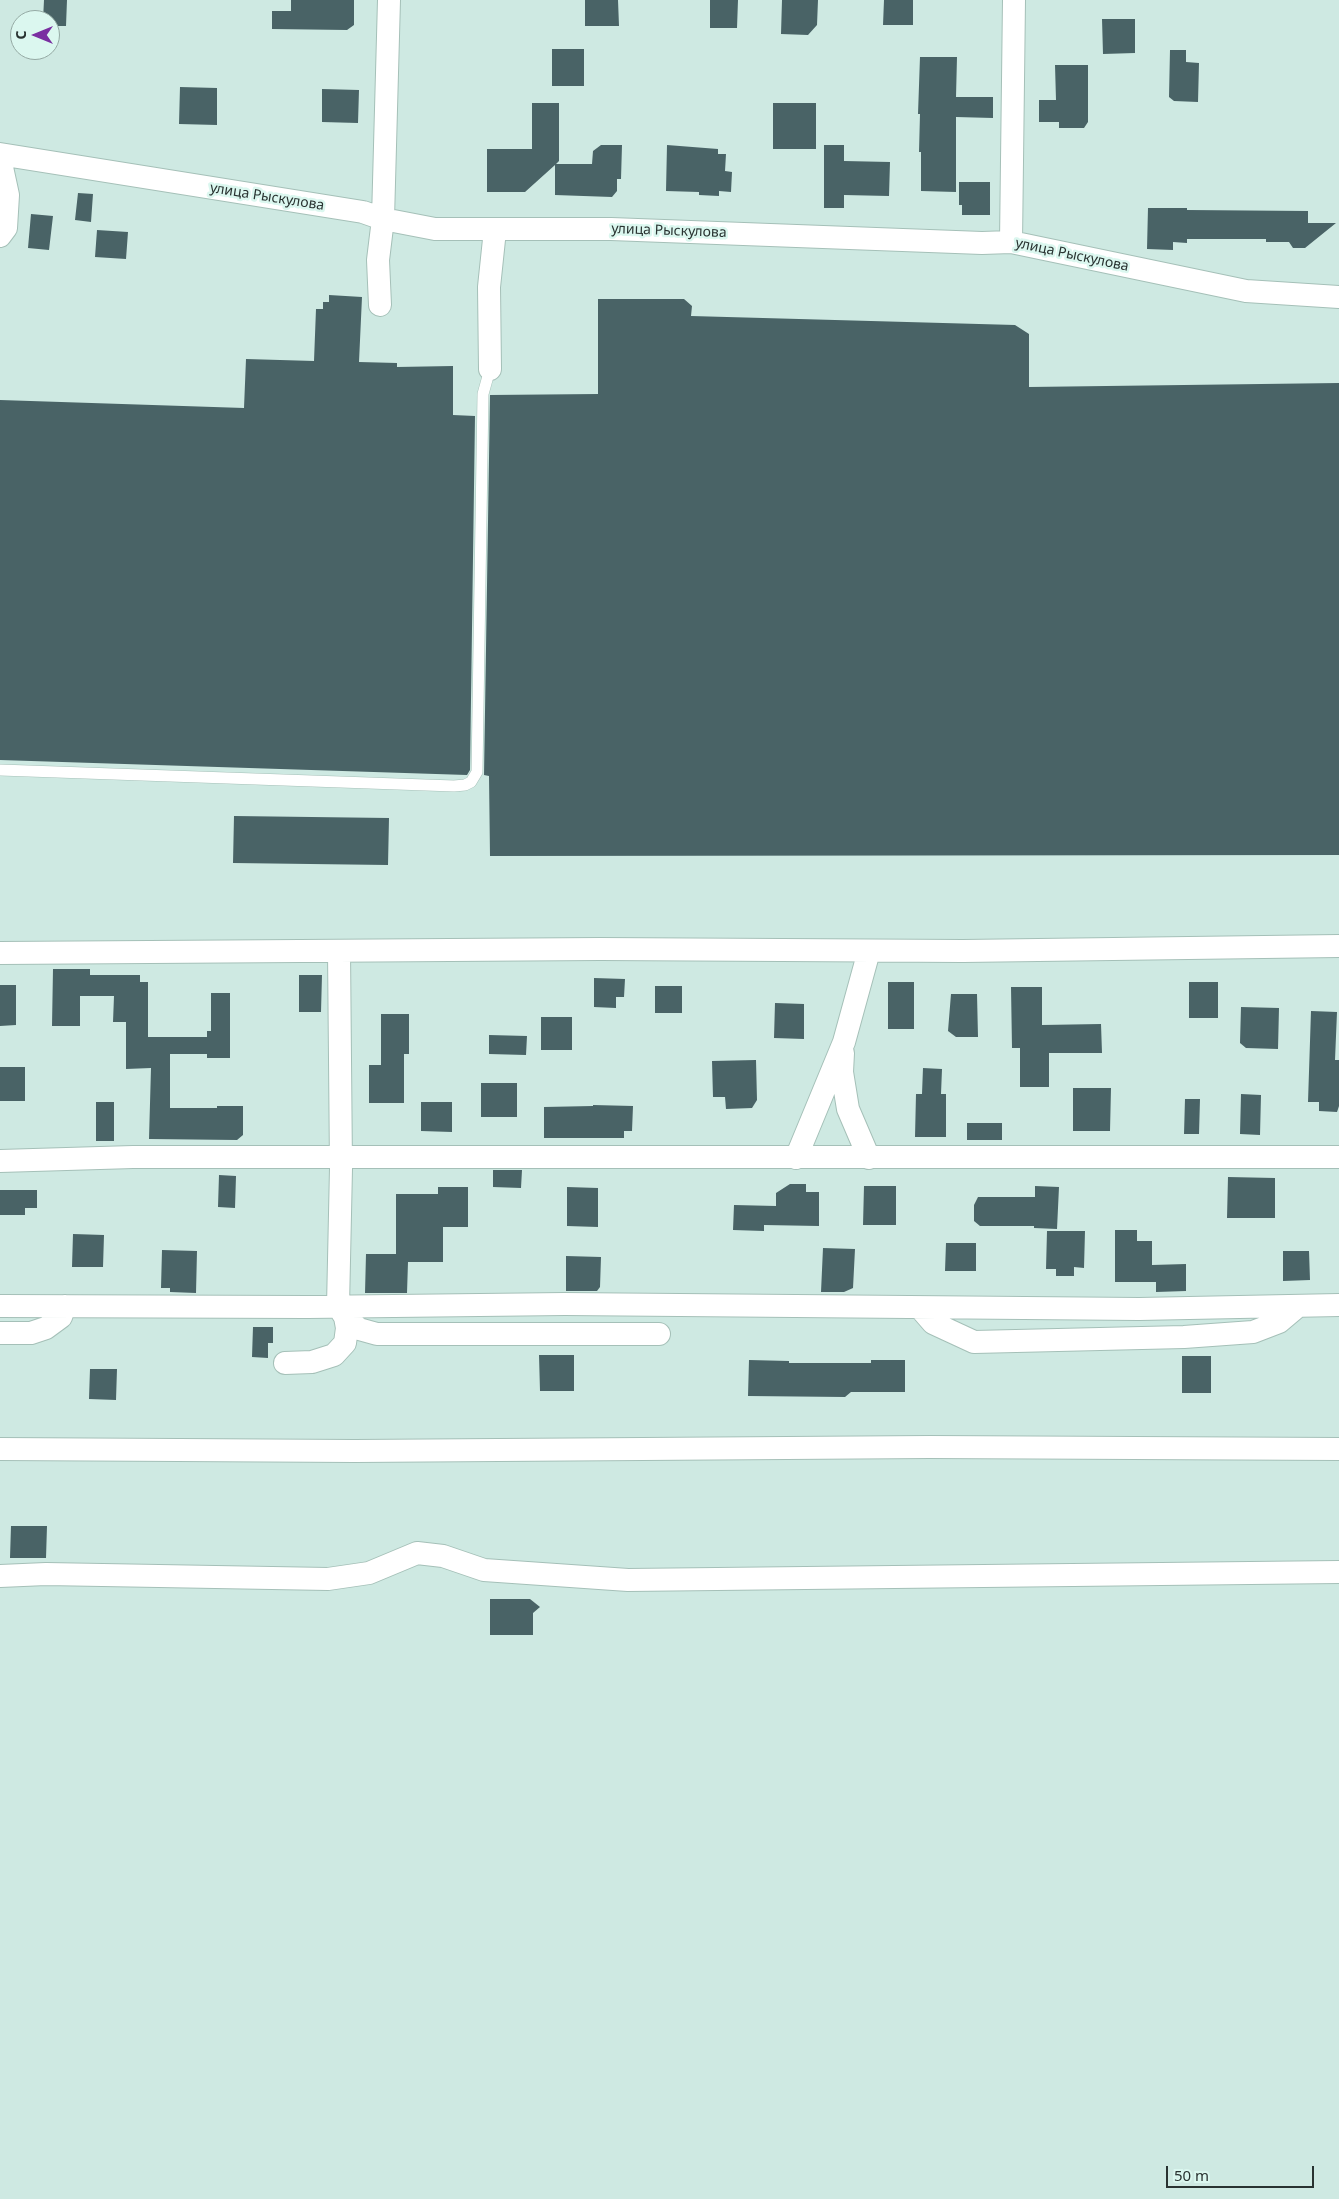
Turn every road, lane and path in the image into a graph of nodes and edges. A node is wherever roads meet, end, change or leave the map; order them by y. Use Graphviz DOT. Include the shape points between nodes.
graph roads {
  1 [pos="389,0"];
  2 [pos="1014,0"];
  3 [pos="0,154"];
  4 [pos="0,158"];
  5 [pos="383,219"];
  6 [pos="495,230"];
  7 [pos="0,236"];
  8 [pos="1011,242"];
  9 [pos="1339,298"];
  10 [pos="380,305"];
  11 [pos="490,369"];
  12 [pos="0,770"];
  13 [pos="1339,946"];
  14 [pos="869,950"];
  15 [pos="339,951"];
  16 [pos="0,953"];
  17 [pos="844,1042"];
  18 [pos="1339,1157"];
  19 [pos="340,1158"];
  20 [pos="796,1158"];
  21 [pos="869,1158"];
  22 [pos="0,1160"];
  23 [pos="1339,1305"];
  24 [pos="0,1306"];
  25 [pos="65,1306"];
  26 [pos="1298,1306"];
  27 [pos="920,1308"];
  28 [pos="341,1312"];
  29 [pos="0,1333"];
  30 [pos="659,1334"];
  31 [pos="285,1363"];
  32 [pos="0,1448"];
  33 [pos="1339,1449"];
  34 [pos="1339,1572"];
  35 [pos="0,1576"];
  1 -- 5 [label="street"];
  2 -- 8 [label="street"];
  3 -- 5 [label="street, улица Рыскулова" via="363,212"];
  4 -- 7 [label="street" via="8,195 6,228"];
  5 -- 6 [label="street, улица Рыскулова" via="435,229"];
  5 -- 10 [label="street" via="378,260"];
  6 -- 8 [label="street, улица Рыскулова" via="611,229"];
  6 -- 11 [label="street" via="489,287"];
  8 -- 9 [label="street, улица Рыскулова" via="1246,291"];
  11 -- 12 [label="lane" via="483,394 477,772 471,782 454,786"];
  13 -- 14 [label="street"];
  14 -- 15 [label="street"];
  14 -- 17 [label="street"];
  15 -- 16 [label="street"];
  15 -- 19 [label="street"];
  17 -- 20 [label="street"];
  17 -- 21 [label="street" via="842,1072 848,1109"];
  18 -- 21 [label="street"];
  19 -- 20 [label="street"];
  19 -- 22 [label="street"];
  19 -- 28 [label="street"];
  20 -- 21 [label="street"];
  23 -- 26 [label="street"];
  24 -- 25 [label="street"];
  25 -- 28 [label="street"];
  25 -- 29 [label="street" via="60,1318 46,1328 31,1333"];
  26 -- 27 [label="street"];
  26 -- 27 [label="street" via="1279,1322 1254,1332 974,1342 933,1323"];
  27 -- 28 [label="street" via="574,1304"];
  28 -- 30 [label="street" via="359,1329 377,1334"];
  28 -- 31 [label="street" via="347,1328 345,1343 334,1355 312,1362"];
  32 -- 33 [label="street" via="356,1451 911,1447"];
  34 -- 35 [label="street" via="628,1580 484,1570 442,1556 417,1553 369,1573 328,1579"];
}
